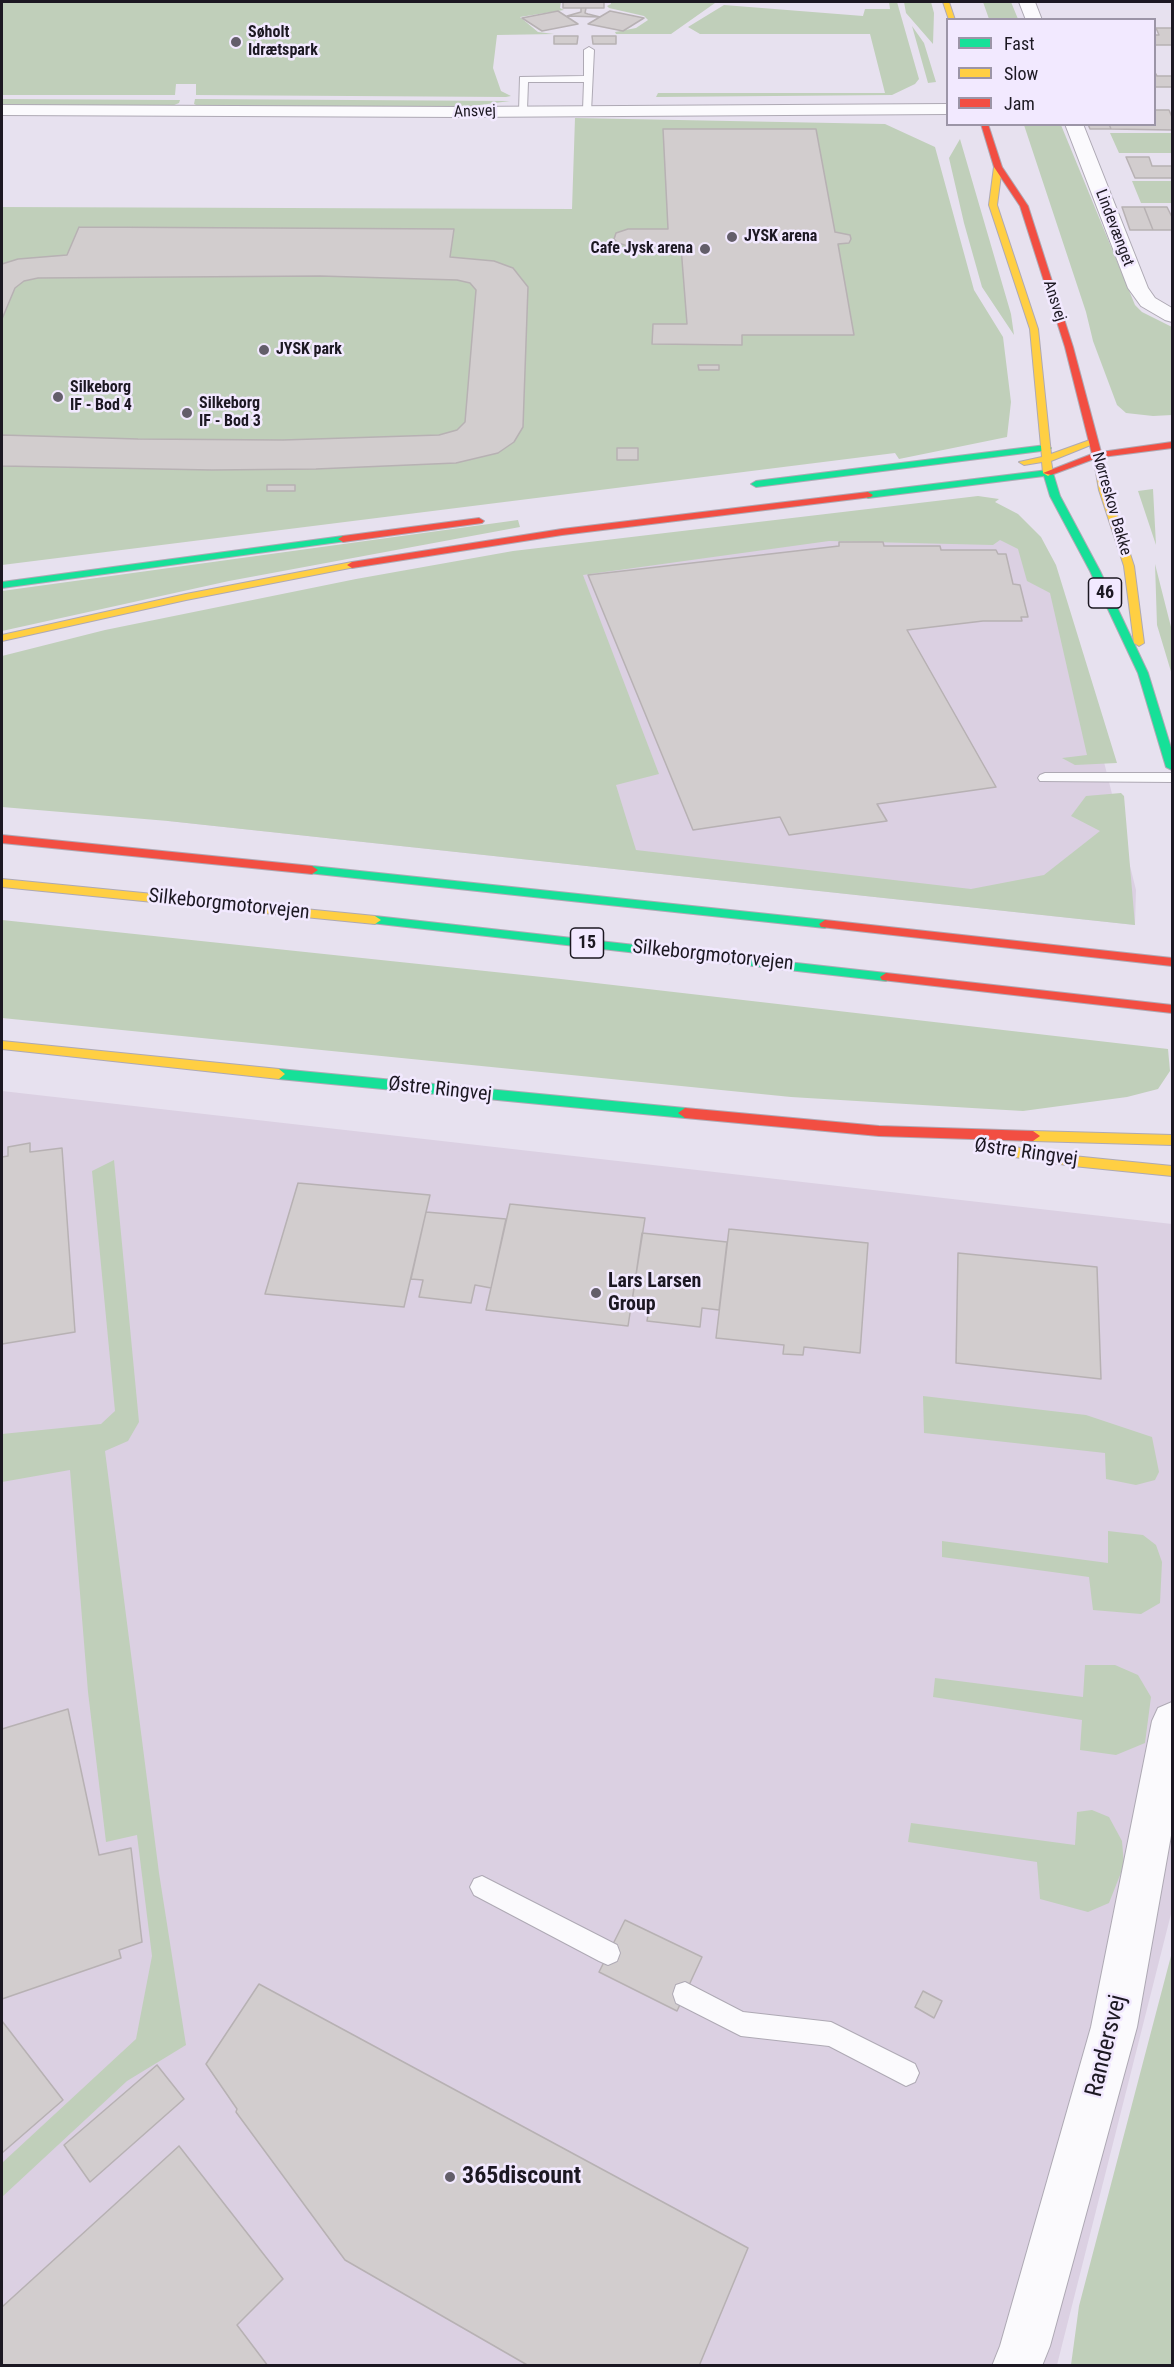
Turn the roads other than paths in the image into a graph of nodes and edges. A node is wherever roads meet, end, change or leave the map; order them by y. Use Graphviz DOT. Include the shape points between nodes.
graph roads {
  1 [pos="946,2"];
  2 [pos="1027,2"];
  3 [pos="951,18"];
  4 [pos="1033,18"];
  5 [pos="590,50"];
  6 [pos="588,79"];
  7 [pos="946,109"];
  8 [pos="2,110"];
  9 [pos="522,110"];
  10 [pos="588,110"];
  11 [pos="985,126"];
  12 [pos="1075,126"];
  13 [pos="998,167"];
  14 [pos="1173,316"];
  15 [pos="1173,433"];
  16 [pos="1173,445"];
  17 [pos="1097,454"];
  18 [pos="1173,457"];
  19 [pos="1047,460"];
  20 [pos="746,486"];
  21 [pos="498,519"];
  22 [pos="2,585"];
  23 [pos="2,638"];
  24 [pos="1143,673"];
  25 [pos="1169,740"];
  26 [pos="1173,767"];
  27 [pos="1045,778"];
  28 [pos="1173,778"];
  29 [pos="2,839"];
  30 [pos="2,883"];
  31 [pos="1173,962"];
  32 [pos="1173,1009"];
  33 [pos="2,1045"];
  34 [pos="879,1131"];
  35 [pos="1173,1140"];
  36 [pos="1173,1172"];
  37 [pos="1173,1721"];
  38 [pos="482,1887"];
  39 [pos="608,1953"];
  40 [pos="685,1994"];
  41 [pos="906,2073"];
  42 [pos="1017,2366"];
  1 -- 3 [label="main road"];
  2 -- 4 [label="street"];
  5 -- 6 [label="lane"];
  6 -- 9 [label="lane" via="523,79"];
  6 -- 10 [label="lane"];
  7 -- 10 [label="street, Ansvej"];
  8 -- 9 [label="street, Ansvej"];
  9 -- 10 [label="street, Ansvej"];
  11 -- 13 [label="main road, Ansvej"];
  12 -- 14 [label="street, Lindevænget" via="1138,288 1148,302"];
  13 -- 17 [label="main road, Ansvej" via="1024,206 1069,347"];
  13 -- 19 [label="main road, Ansvej" via="993,205 1034,329"];
  15 -- 17 [label="main road"];
  16 -- 17 [label="main road"];
  17 -- 18 [label="main road"];
  17 -- 19 [label="main road"];
  17 -- 19 [label="main road"];
  17 -- 24 [label="main road, Nørreskov Bakke / 46" via="1104,490 1129,566"];
  19 -- 20 [label="main road"];
  19 -- 23 [label="main road" via="790,494 406,555"];
  19 -- 24 [label="main road, Nørreskov Bakke / 46" via="1055,496"];
  21 -- 22 [label="main road"];
  24 -- 25 [label="main road, Nørreskov Bakke / 46"];
  25 -- 26 [label="main road, Nørreskov Bakke / 46"];
  27 -- 28 [label="lane"];
  29 -- 31 [label="main road, 15" via="590,897"];
  30 -- 32 [label="main road, Silkeborgmotorvejen / 15" via="448,927"];
  33 -- 34 [label="main road, Østre Ringvej"];
  34 -- 35 [label="main road, Østre Ringvej"];
  34 -- 36 [label="main road, Østre Ringvej"];
  37 -- 42 [label="street, Randersvej" via="1114,2027"];
  38 -- 39 [label="lane"];
  40 -- 41 [label="lane" via="741,2024 831,2034"];
}
